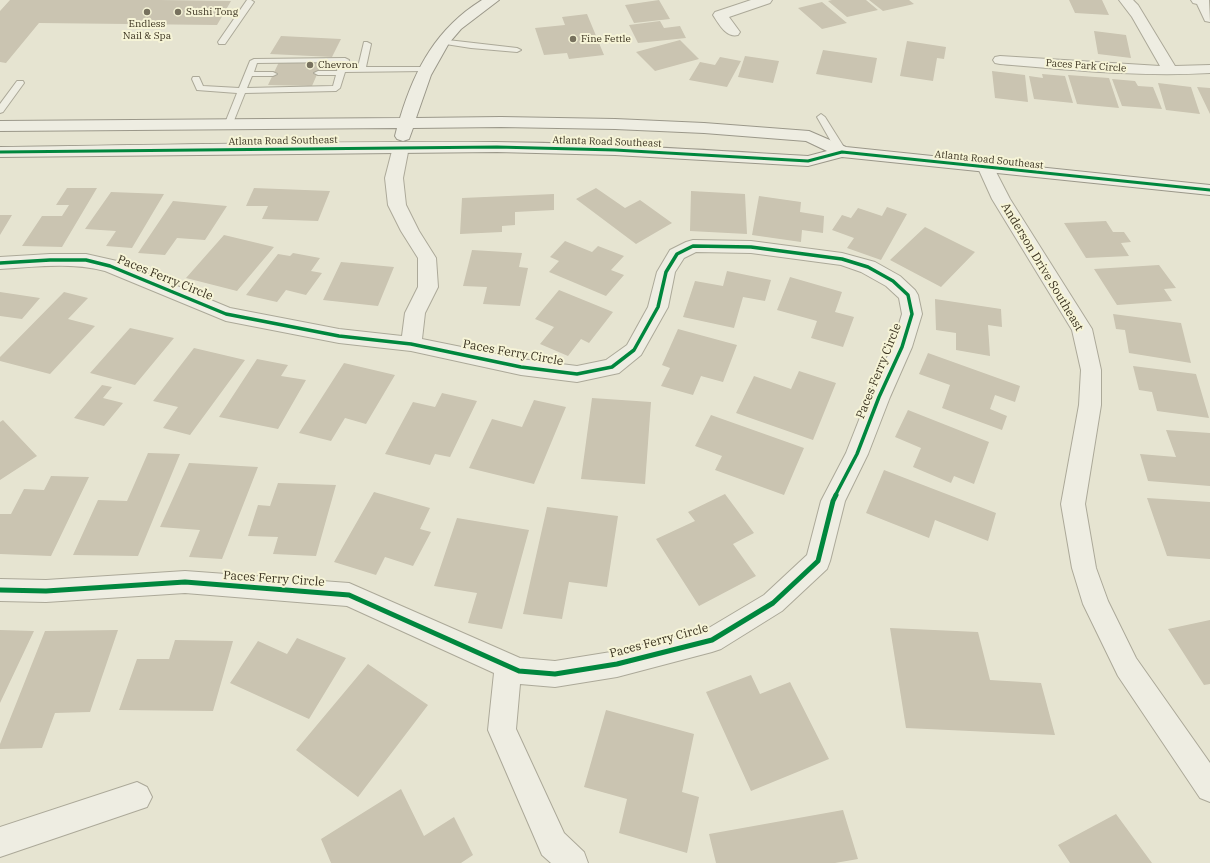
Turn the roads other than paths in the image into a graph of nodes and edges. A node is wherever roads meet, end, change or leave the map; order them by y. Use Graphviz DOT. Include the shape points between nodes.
graph roads {
  1 [pos="492,0"];
  2 [pos="765,0"];
  3 [pos="1126,0"];
  4 [pos="1198,0"];
  5 [pos="250,2"];
  6 [pos="1210,18"];
  7 [pos="733,32"];
  8 [pos="442,41"];
  9 [pos="222,42"];
  10 [pos="368,44"];
  11 [pos="517,50"];
  12 [pos="1000,60"];
  13 [pos="426,69"];
  14 [pos="1210,69"];
  15 [pos="361,70"];
  16 [pos="341,71"];
  17 [pos="1171,71"];
  18 [pos="318,73"];
  19 [pos="249,74"];
  20 [pos="273,74"];
  21 [pos="196,79"];
  22 [pos="20,83"];
  23 [pos="242,90"];
  24 [pos="0,110"];
  25 [pos="821,117"];
  26 [pos="407,122"];
  27 [pos="229,124"];
  28 [pos="0,126"];
  29 [pos="400,147"];
  30 [pos="0,152"];
  31 [pos="842,152"];
  32 [pos="986,168"];
  33 [pos="1210,190"];
  34 [pos="0,263"];
  35 [pos="411,344"];
  36 [pos="0,590"];
  37 [pos="508,666"];
  38 [pos="1210,788"];
  39 [pos="137,797"];
  40 [pos="0,842"];
  41 [pos="573,863"];
  1 -- 8 [label="street" via="467,16"];
  2 -- 7 [label="street" via="720,15"];
  3 -- 17 [label="street" via="1144,24 1160,57"];
  4 -- 6 [label="street" via="1203,1"];
  5 -- 9 [label="lane"];
  8 -- 11 [label="lane"];
  8 -- 13 [label="street"];
  10 -- 15 [label="lane"];
  12 -- 17 [label="street, Paces Park Circle"];
  13 -- 15 [label="lane"];
  13 -- 26 [label="street" via="414,96"];
  14 -- 17 [label="street, Paces Park Circle"];
  15 -- 16 [label="lane"];
  16 -- 18 [label="lane"];
  16 -- 19 [label="lane" via="345,60 254,61"];
  16 -- 23 [label="lane" via="336,88"];
  19 -- 20 [label="lane"];
  19 -- 23 [label="lane"];
  21 -- 23 [label="lane" via="200,88"];
  22 -- 24 [label="lane"];
  23 -- 27 [label="lane"];
  25 -- 31 [label="lane"];
  26 -- 27 [label="street, Atlanta Road Southeast"];
  26 -- 29 [label="street"];
  26 -- 31 [label="street, Atlanta Road Southeast" via="607,124 711,129 808,136"];
  27 -- 28 [label="street, Atlanta Road Southeast"];
  29 -- 30 [label="street, Atlanta Road Southeast"];
  29 -- 31 [label="street, Atlanta Road Southeast" via="615,150 808,161"];
  29 -- 35 [label="street" via="394,178 397,205 427,258 428,287 415,312"];
  31 -- 32 [label="street, Atlanta Road Southeast"];
  32 -- 33 [label="street, Atlanta Road Southeast"];
  32 -- 38 [label="street, Anderson Drive Southeast" via="1001,199 1082,329 1091,370 1090,405 1073,504 1084,568 1096,604 1127,667"];
  34 -- 35 [label="street, Paces Ferry Circle" via="86,260 110,266 226,314 339,336"];
  35 -- 37 [label="street, Paces Ferry Circle" via="521,367 577,374 612,367 634,350 658,307 666,272 677,254 693,246 751,247 842,259 868,267 893,281 908,295 912,314 902,347 857,454 833,501 818,561 772,603 712,640 617,664 555,674 519,671"];
  36 -- 37 [label="street, Paces Ferry Circle" via="46,591 185,582 349,595"];
  37 -- 41 [label="street" via="502,730 553,844"];
  39 -- 40 [label="street"];
}
